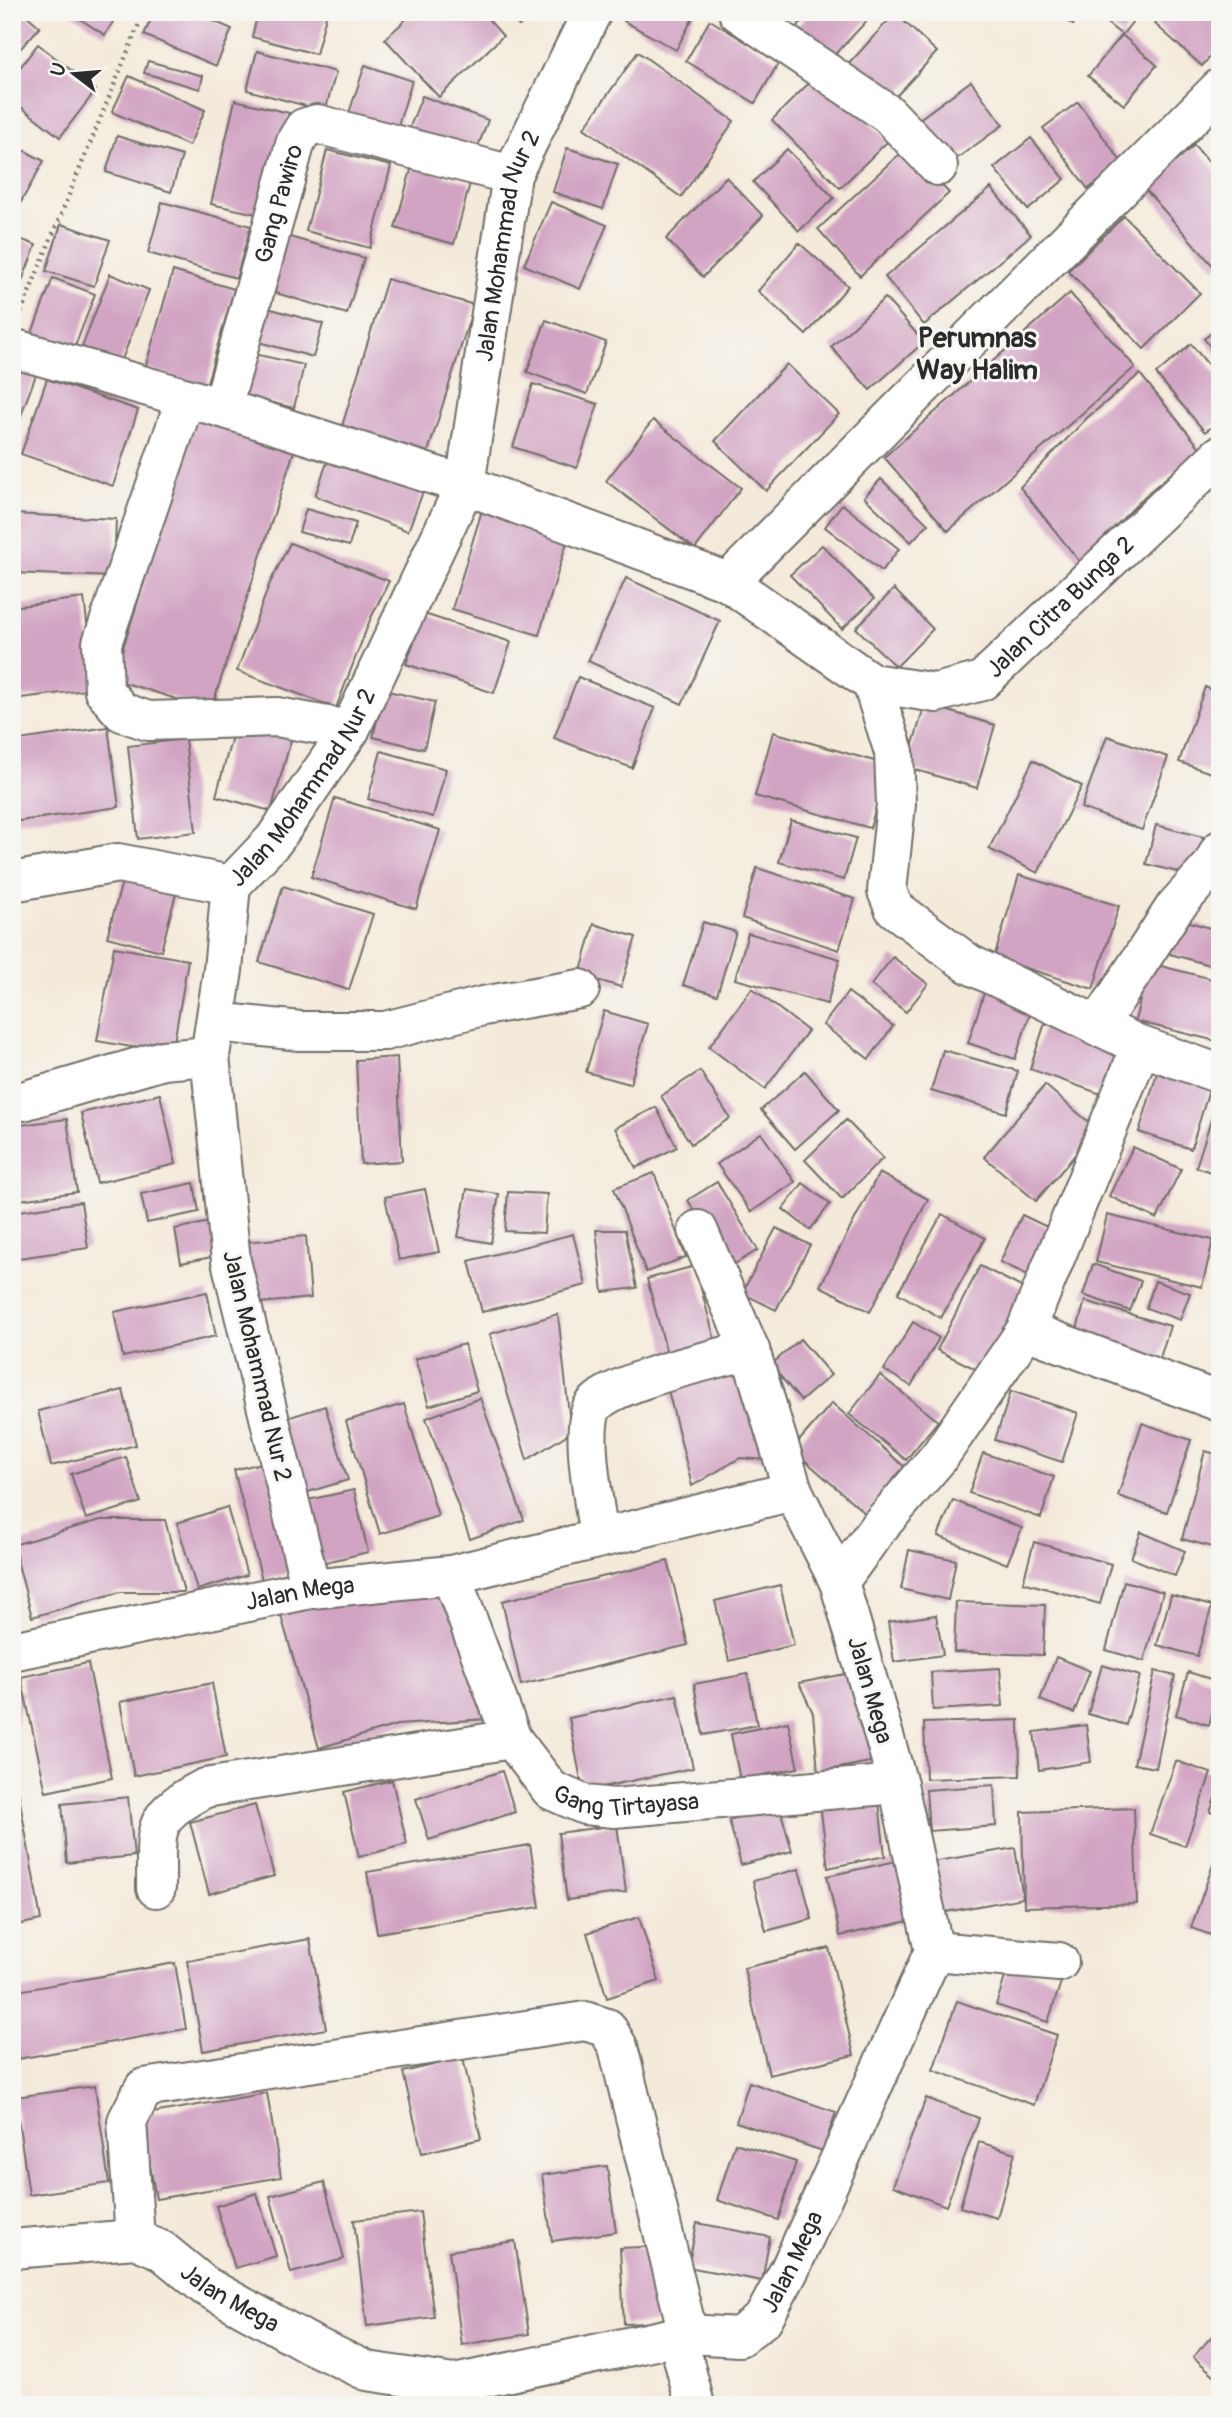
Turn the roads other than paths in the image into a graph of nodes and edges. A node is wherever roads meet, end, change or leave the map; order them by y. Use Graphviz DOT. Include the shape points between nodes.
graph roads {
  1 [pos="592,12"];
  2 [pos="738,12"];
  3 [pos="1220,88"];
  4 [pos="938,166"];
  5 [pos="512,175"];
  6 [pos="15,334"];
  7 [pos="185,400"];
  8 [pos="222,408"];
  9 [pos="1220,455"];
  10 [pos="465,485"];
  11 [pos="728,582"];
  12 [pos="872,682"];
  13 [pos="350,730"];
  14 [pos="1220,850"];
  15 [pos="12,881"];
  16 [pos="231,885"];
  17 [pos="580,989"];
  18 [pos="1097,1027"];
  19 [pos="213,1039"];
  20 [pos="1141,1046"];
  21 [pos="1220,1074"];
  22 [pos="23,1101"];
  23 [pos="698,1230"];
  24 [pos="1026,1330"];
  25 [pos="750,1350"];
  26 [pos="1220,1402"];
  27 [pos="793,1491"];
  28 [pos="599,1538"];
  29 [pos="451,1574"];
  30 [pos="839,1582"];
  31 [pos="310,1589"];
  32 [pos="12,1651"];
  33 [pos="512,1739"];
  34 [pos="898,1784"];
  35 [pos="156,1888"];
  36 [pos="934,1951"];
  37 [pos="1059,1962"];
  38 [pos="135,2239"];
  39 [pos="12,2249"];
  40 [pos="683,2336"];
  41 [pos="695,2405"];
  1 -- 5 [label="street, Jalan Mohammad Nur 2"];
  2 -- 4 [label="street" via="888,114"];
  3 -- 11 [label="street"];
  5 -- 8 [label="street, Gang Pawiro" via="317,124 304,128 296,141"];
  5 -- 10 [label="street, Jalan Mohammad Nur 2"];
  6 -- 7 [label="street"];
  7 -- 8 [label="street"];
  7 -- 13 [label="street" via="103,643 104,691 122,712 148,720 276,718"];
  8 -- 10 [label="street"];
  9 -- 12 [label="street, Jalan Citra Bunga 2" via="982,681 936,693"];
  10 -- 11 [label="street"];
  10 -- 13 [label="street, Jalan Mohammad Nur 2"];
  11 -- 12 [label="street"];
  12 -- 18 [label="street" via="894,752 896,804 887,891 894,908 968,964"];
  13 -- 16 [label="street, Jalan Mohammad Nur 2" via="274,840"];
  14 -- 18 [label="street" via="1212,866 1175,907"];
  15 -- 16 [label="street" via="118,863"];
  16 -- 19 [label="street, Jalan Mohammad Nur 2"];
  17 -- 19 [label="street" via="483,1006 385,1031 300,1031"];
  18 -- 20 [label="street"];
  19 -- 22 [label="street" via="163,1060"];
  19 -- 31 [label="street, Jalan Mohammad Nur 2" via="231,1261"];
  20 -- 21 [label="street"];
  20 -- 24 [label="street"];
  23 -- 25 [label="street, Jalan Mega"];
  24 -- 26 [label="street"];
  24 -- 30 [label="street" via="939,1457"];
  25 -- 27 [label="street, Jalan Mega"];
  25 -- 28 [label="street" via="656,1374 592,1407 587,1428"];
  27 -- 28 [label="street, Jalan Mega"];
  27 -- 30 [label="street, Jalan Mega"];
  28 -- 29 [label="street, Jalan Mega"];
  29 -- 31 [label="street, Jalan Mega"];
  29 -- 33 [label="street, Gang Tirtayasa"];
  30 -- 34 [label="street, Jalan Mega"];
  31 -- 32 [label="street, Jalan Mega"];
  33 -- 34 [label="street, Gang Tirtayasa" via="551,1790 585,1805 614,1808"];
  33 -- 35 [label="street" via="205,1788 178,1801 158,1826"];
  34 -- 36 [label="street, Jalan Mega"];
  36 -- 37 [label="street"];
  36 -- 40 [label="street, Jalan Mega" via="763,2319 739,2337"];
  38 -- 39 [label="street, Jalan Mega"];
  38 -- 40 [label="street, Jalan Mega" via="161,2249 205,2286 367,2371 454,2384"];
  38 -- 40 [label="street" via="127,2121 144,2088 585,2021 607,2028 618,2047"];
  40 -- 41 [label="street"];
}
